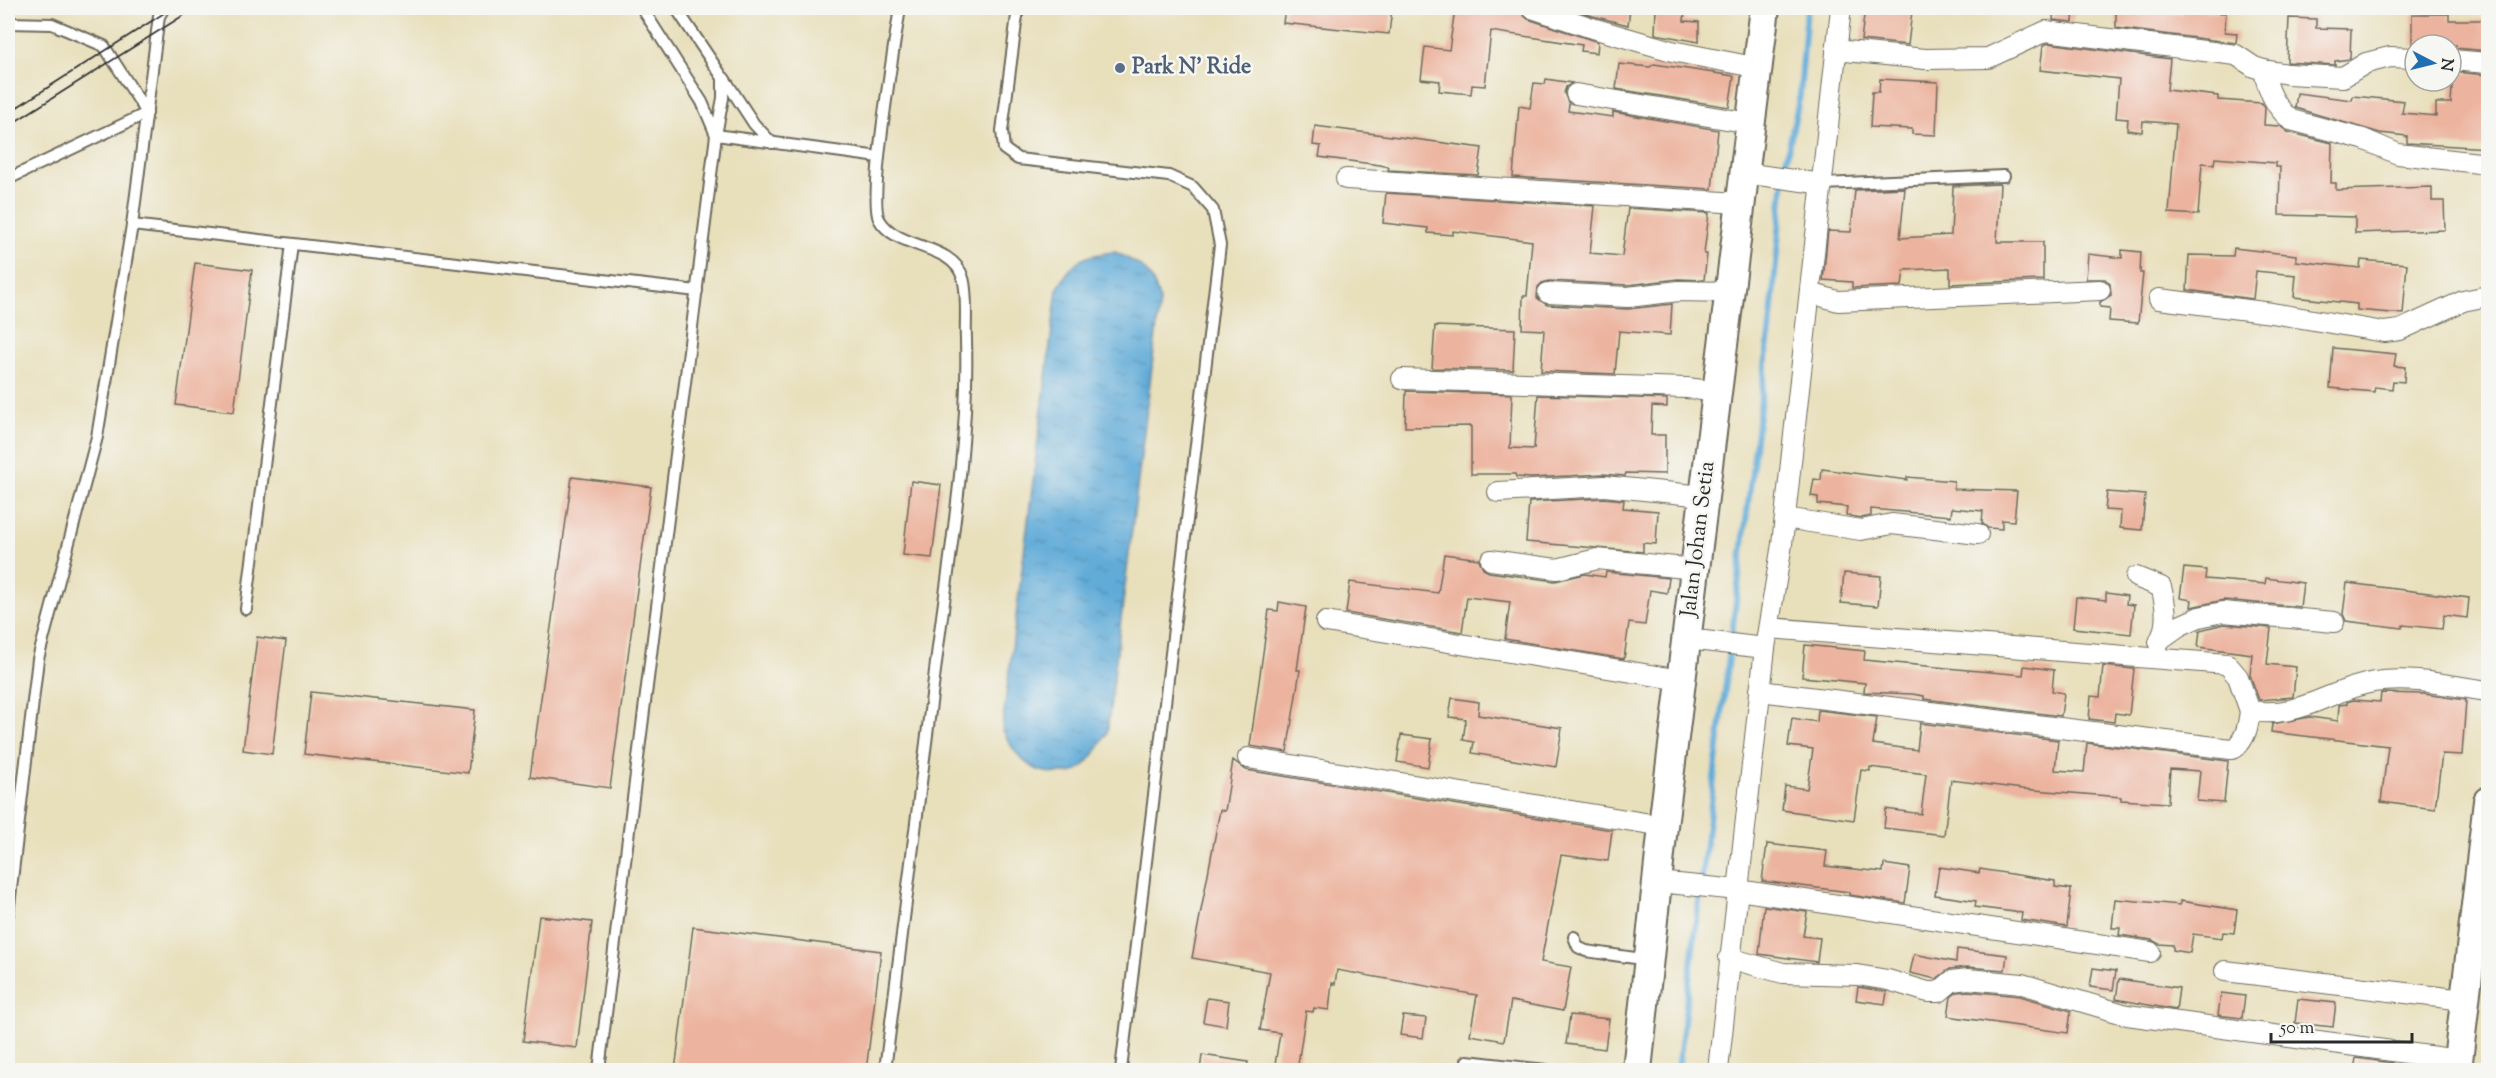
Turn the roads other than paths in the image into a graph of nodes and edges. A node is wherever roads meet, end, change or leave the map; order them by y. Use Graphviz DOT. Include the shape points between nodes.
graph roads {
  1 [pos="164,8"];
  2 [pos="642,8"];
  3 [pos="676,8"];
  4 [pos="900,8"];
  5 [pos="1018,8"];
  6 [pos="1532,8"];
  7 [pos="1765,8"];
  8 [pos="1841,8"];
  9 [pos="8,23"];
  10 [pos="1836,50"];
  11 [pos="2403,58"];
  12 [pos="2463,61"];
  13 [pos="2488,63"];
  14 [pos="1759,68"];
  15 [pos="2264,70"];
  16 [pos="723,78"];
  17 [pos="1576,94"];
  18 [pos="147,113"];
  19 [pos="1750,123"];
  20 [pos="716,135"];
  21 [pos="772,143"];
  22 [pos="879,157"];
  23 [pos="2488,164"];
  24 [pos="1754,175"];
  25 [pos="2004,176"];
  26 [pos="8,178"];
  27 [pos="1346,179"];
  28 [pos="1817,184"];
  29 [pos="1740,204"];
  30 [pos="132,225"];
  31 [pos="291,244"];
  32 [pos="2100,290"];
  33 [pos="697,291"];
  34 [pos="1728,292"];
  35 [pos="1548,293"];
  36 [pos="1810,293"];
  37 [pos="2488,296"];
  38 [pos="2159,299"];
  39 [pos="1402,379"];
  40 [pos="1703,390"];
  41 [pos="1498,492"];
  42 [pos="1692,494"];
  43 [pos="1785,518"];
  44 [pos="1978,534"];
  45 [pos="1491,561"];
  46 [pos="1684,568"];
  47 [pos="2136,577"];
  48 [pos="246,609"];
  49 [pos="1326,622"];
  50 [pos="2334,622"];
  51 [pos="1769,628"];
  52 [pos="2162,638"];
  53 [pos="1700,641"];
  54 [pos="1758,647"];
  55 [pos="2149,656"];
  56 [pos="1670,678"];
  57 [pos="1760,691"];
  58 [pos="2488,691"];
  59 [pos="2250,711"];
  60 [pos="1248,758"];
  61 [pos="2488,801"];
  62 [pos="1663,825"];
  63 [pos="1671,883"];
  64 [pos="1731,889"];
  65 [pos="8,914"];
  66 [pos="1574,936"];
  67 [pos="2150,952"];
  68 [pos="1729,958"];
  69 [pos="1649,960"];
  70 [pos="2225,971"];
  71 [pos="2464,1000"];
  72 [pos="1467,1061"];
  73 [pos="2458,1065"];
  74 [pos="599,1071"];
  75 [pos="885,1071"];
  76 [pos="1120,1071"];
  77 [pos="1546,1071"];
  78 [pos="1637,1071"];
  79 [pos="1718,1071"];
  1 -- 18 [label="lane" via="159,16"];
  2 -- 20 [label="lane" via="702,102"];
  3 -- 16 [label="lane"];
  4 -- 22 [label="lane"];
  5 -- 76 [label="lane" via="1002,131 1004,149 1018,159 1169,176 1193,188 1213,210 1220,245"];
  6 -- 14 [label="street" via="1672,51"];
  7 -- 14 [label="main road, Jalan Johan Setia"];
  8 -- 10 [label="street"];
  9 -- 18 [label="lane" via="52,24 104,46"];
  10 -- 15 [label="street" via="1925,59 1988,58 2046,31 2236,55"];
  10 -- 28 [label="street"];
  11 -- 15 [label="street" via="2366,63 2343,77"];
  12 -- 13 [label="street"];
  14 -- 19 [label="main road, Jalan Johan Setia"];
  15 -- 23 [label="street" via="2268,90 2291,120 2363,139 2398,154"];
  16 -- 20 [label="lane"];
  16 -- 21 [label="lane"];
  17 -- 19 [label="street"];
  18 -- 26 [label="lane"];
  18 -- 30 [label="lane"];
  19 -- 24 [label="main road, Jalan Johan Setia"];
  20 -- 21 [label="lane"];
  20 -- 33 [label="lane"];
  21 -- 22 [label="lane"];
  22 -- 75 [label="lane" via="878,218 896,237 956,264 964,279 966,366 961,470"];
  24 -- 28 [label="street"];
  24 -- 29 [label="main road, Jalan Johan Setia"];
  25 -- 28 [label="lane"];
  27 -- 29 [label="street"];
  28 -- 36 [label="street"];
  29 -- 34 [label="main road, Jalan Johan Setia"];
  30 -- 31 [label="lane"];
  30 -- 65 [label="lane" via="97,437 38,659"];
  31 -- 33 [label="lane"];
  31 -- 48 [label="lane"];
  32 -- 36 [label="street" via="1838,301"];
  33 -- 74 [label="lane"];
  34 -- 35 [label="street" via="1679,291 1628,297"];
  34 -- 40 [label="main road, Jalan Johan Setia"];
  36 -- 43 [label="street"];
  37 -- 38 [label="street" via="2463,301 2400,330 2384,332"];
  39 -- 40 [label="street"];
  40 -- 42 [label="main road, Jalan Johan Setia"];
  41 -- 42 [label="street" via="1604,486"];
  42 -- 46 [label="main road, Jalan Johan Setia"];
  43 -- 44 [label="street" via="1861,530 1892,524"];
  43 -- 51 [label="street"];
  45 -- 46 [label="street" via="1557,569 1597,559"];
  46 -- 53 [label="main road, Jalan Johan Setia"];
  47 -- 52 [label="street" via="2161,586 2166,603"];
  49 -- 56 [label="street"];
  50 -- 52 [label="street" via="2223,612 2199,617"];
  51 -- 54 [label="street"];
  51 -- 55 [label="street"];
  52 -- 55 [label="street"];
  53 -- 54 [label="street"];
  53 -- 56 [label="main road, Jalan Johan Setia"];
  54 -- 57 [label="street"];
  55 -- 59 [label="street" via="2227,664 2238,677"];
  56 -- 62 [label="main road, Jalan Johan Setia"];
  57 -- 59 [label="street" via="2231,749 2243,738"];
  57 -- 64 [label="street"];
  58 -- 59 [label="street" via="2399,679 2371,682 2305,708"];
  60 -- 62 [label="street"];
  61 -- 71 [label="main road"];
  62 -- 63 [label="main road, Jalan Johan Setia"];
  63 -- 64 [label="street"];
  63 -- 69 [label="main road, Jalan Johan Setia"];
  64 -- 67 [label="street"];
  64 -- 68 [label="street"];
  66 -- 69 [label="lane" via="1578,947 1586,951"];
  68 -- 73 [label="street" via="1783,973 1857,975 1928,992 1939,992 1952,981 1968,979 2022,984 2127,1015"];
  68 -- 79 [label="street"];
  69 -- 78 [label="main road, Jalan Johan Setia"];
  70 -- 71 [label="street"];
  71 -- 73 [label="main road"];
  72 -- 77 [label="lane"];
}
